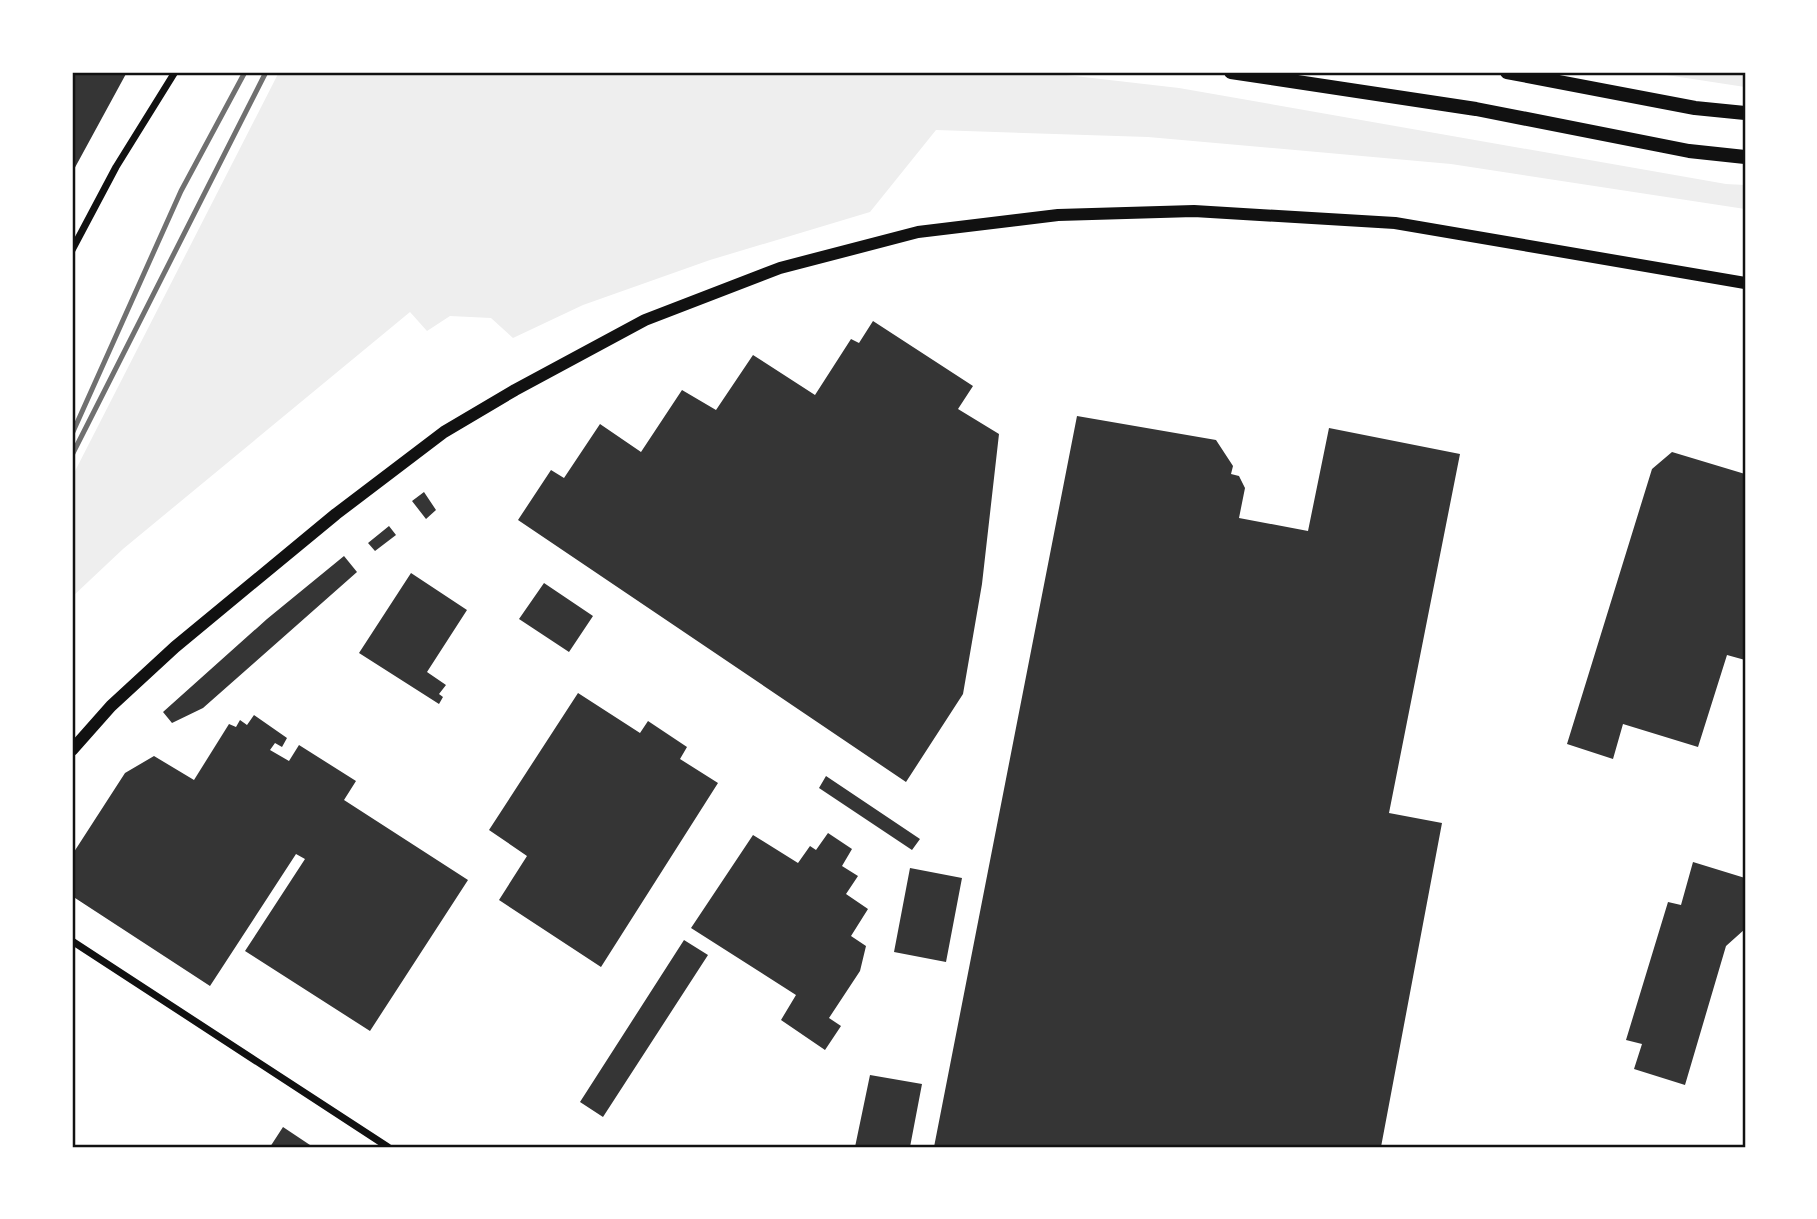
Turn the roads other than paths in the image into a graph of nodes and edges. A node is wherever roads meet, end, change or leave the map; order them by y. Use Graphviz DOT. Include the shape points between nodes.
graph roads {
  1 [pos="175,72"];
  2 [pos="1231,72"];
  3 [pos="1507,72"];
  4 [pos="1745,113"];
  5 [pos="1745,157"];
  6 [pos="72,250"];
  7 [pos="1745,283"];
  8 [pos="72,750"];
  9 [pos="72,941"];
  10 [pos="388,1147"];
  1 -- 6 [label="street"];
  2 -- 5 [label="main road"];
  3 -- 4 [label="main road" via="1695,108"];
  7 -- 8 [label="street" via="1395,223 1194,211 1058,215 918,232 780,268 645,320 444,432 175,647 111,706"];
  9 -- 10 [label="street"];
}
